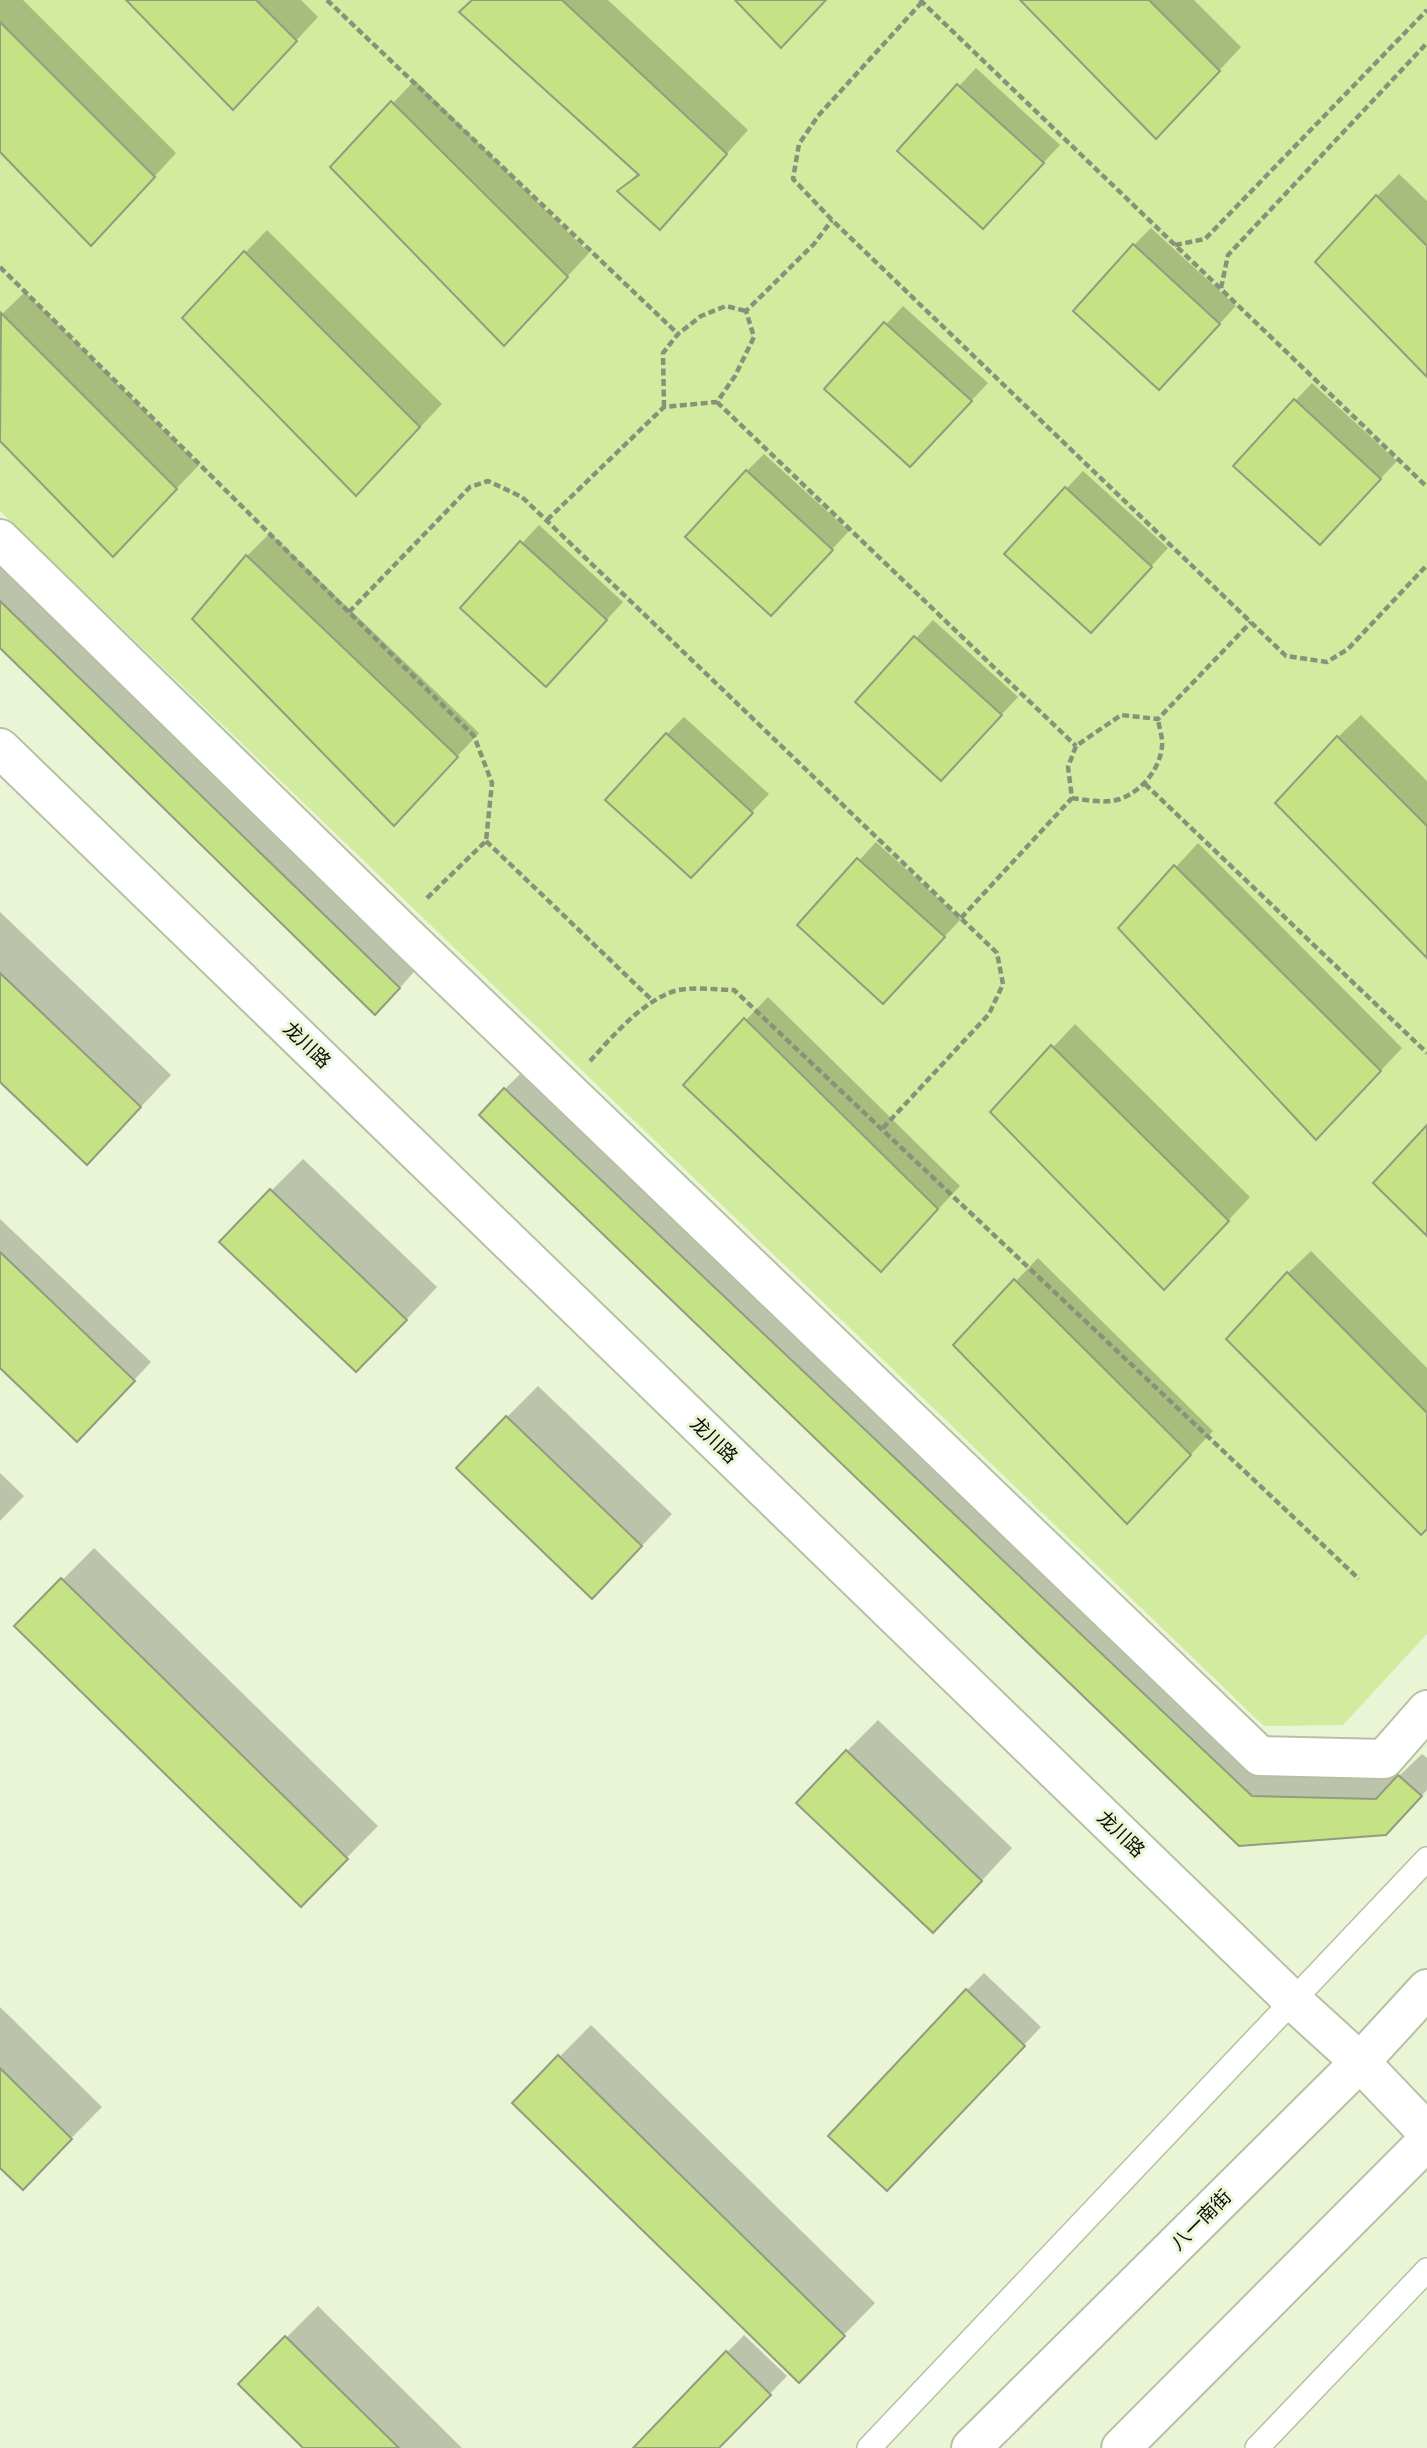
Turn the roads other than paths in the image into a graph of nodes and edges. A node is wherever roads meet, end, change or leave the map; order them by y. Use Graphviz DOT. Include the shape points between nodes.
graph roads {
  1 [pos="0,539"];
  2 [pos="0,748"];
  3 [pos="1427,1710"];
  4 [pos="1427,1859"];
  5 [pos="1427,1989"];
  6 [pos="1292,2000"];
  7 [pos="1360,2062"];
  8 [pos="1427,2133"];
  9 [pos="1427,2141"];
  10 [pos="1427,2270"];
  11 [pos="869,2448"];
  12 [pos="971,2448"];
  13 [pos="1121,2448"];
  14 [pos="1257,2448"];
  1 -- 3 [label="street" via="1260,1756 1384,1759"];
  2 -- 6 [label="street, 龙川路"];
  4 -- 6 [label="lane"];
  5 -- 7 [label="street, 八一南街"];
  6 -- 7 [label="street, 龙川路"];
  6 -- 11 [label="lane"];
  7 -- 8 [label="street, 龙川路"];
  7 -- 12 [label="street, 八一南街"];
  9 -- 13 [label="street"];
  10 -- 14 [label="lane"];
}
